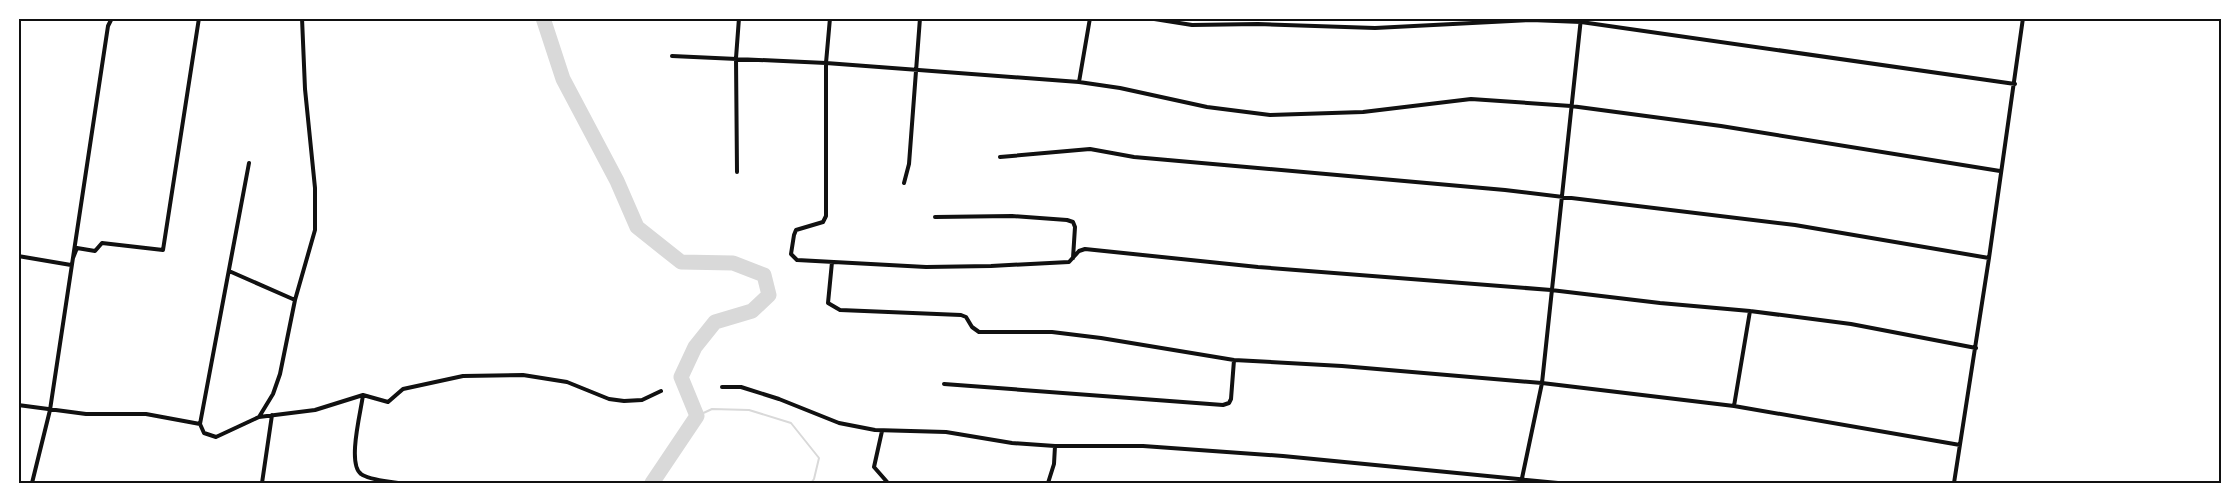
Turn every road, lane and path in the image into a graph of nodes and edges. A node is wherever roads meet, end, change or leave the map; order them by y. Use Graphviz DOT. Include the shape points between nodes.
graph roads {
  1 [pos="112,18"];
  2 [pos="199,18"];
  3 [pos="302,18"];
  4 [pos="739,18"];
  5 [pos="831,18"];
  6 [pos="920,18"];
  7 [pos="1090,18"];
  8 [pos="1148,18"];
  9 [pos="2023,18"];
  10 [pos="1581,20"];
  11 [pos="672,56"];
  12 [pos="736,58"];
  13 [pos="826,63"];
  14 [pos="915,71"];
  15 [pos="1079,82"];
  16 [pos="2014,84"];
  17 [pos="1571,106"];
  18 [pos="1000,156"];
  19 [pos="249,163"];
  20 [pos="2000,171"];
  21 [pos="737,172"];
  22 [pos="904,183"];
  23 [pos="1560,197"];
  24 [pos="936,216"];
  25 [pos="18,256"];
  26 [pos="1989,258"];
  27 [pos="1073,259"];
  28 [pos="832,262"];
  29 [pos="70,266"];
  30 [pos="229,271"];
  31 [pos="1551,290"];
  32 [pos="295,300"];
  33 [pos="1749,310"];
  34 [pos="1976,348"];
  35 [pos="1234,360"];
  36 [pos="1542,383"];
  37 [pos="944,384"];
  38 [pos="722,387"];
  39 [pos="661,391"];
  40 [pos="363,395"];
  41 [pos="18,405"];
  42 [pos="1734,406"];
  43 [pos="50,410"];
  44 [pos="272,415"];
  45 [pos="259,417"];
  46 [pos="200,424"];
  47 [pos="882,430"];
  48 [pos="1960,445"];
  49 [pos="1055,446"];
  50 [pos="1522,481"];
  51 [pos="32,483"];
  52 [pos="261,483"];
  53 [pos="398,483"];
  54 [pos="888,483"];
  55 [pos="1048,483"];
  56 [pos="1558,483"];
  57 [pos="1954,483"];
  1 -- 29 [label="street"];
  2 -- 29 [label="street" via="163,250 102,243 95,251 77,248"];
  3 -- 32 [label="street" via="316,212 315,230"];
  4 -- 12 [label="street"];
  5 -- 13 [label="street"];
  6 -- 14 [label="street"];
  7 -- 15 [label="street"];
  8 -- 10 [label="street" via="1192,25 1375,27"];
  9 -- 16 [label="street"];
  10 -- 16 [label="street"];
  10 -- 17 [label="street"];
  11 -- 12 [label="street"];
  12 -- 13 [label="street"];
  12 -- 21 [label="street"];
  13 -- 14 [label="street"];
  13 -- 28 [label="street" via="826,216 823,222 796,230 791,254 797,260"];
  14 -- 15 [label="street"];
  14 -- 22 [label="street" via="909,164"];
  15 -- 17 [label="street" via="1207,108 1270,115 1363,112 1472,99"];
  16 -- 20 [label="street"];
  17 -- 20 [label="street"];
  17 -- 23 [label="street"];
  18 -- 23 [label="street" via="1090,149 1134,157"];
  19 -- 30 [label="street"];
  20 -- 26 [label="street"];
  23 -- 26 [label="street" via="1795,225"];
  23 -- 31 [label="street"];
  24 -- 27 [label="street" via="1067,220 1075,227"];
  25 -- 29 [label="street"];
  26 -- 34 [label="street"];
  27 -- 28 [label="street" via="926,267"];
  27 -- 31 [label="street" via="1085,249"];
  28 -- 35 [label="street" via="828,303 840,310 961,315 979,332 1081,336"];
  29 -- 43 [label="street"];
  30 -- 32 [label="street"];
  30 -- 46 [label="street"];
  31 -- 33 [label="street"];
  31 -- 36 [label="street"];
  32 -- 45 [label="street" via="280,374"];
  33 -- 34 [label="street" via="1851,324"];
  33 -- 42 [label="street"];
  34 -- 48 [label="street"];
  35 -- 36 [label="street"];
  35 -- 37 [label="street" via="1231,399 1223,405"];
  36 -- 42 [label="street"];
  36 -- 50 [label="street"];
  38 -- 47 [label="street" via="741,387 839,423"];
  39 -- 40 [label="street" via="642,400 609,399 567,382 523,375 463,376 403,389 388,402"];
  40 -- 44 [label="street" via="315,411"];
  40 -- 53 [label="street" via="354,453 356,468 362,475"];
  41 -- 43 [label="street"];
  42 -- 48 [label="street"];
  43 -- 46 [label="street" via="146,414"];
  43 -- 51 [label="street"];
  44 -- 45 [label="street"];
  44 -- 52 [label="street"];
  45 -- 46 [label="street" via="216,437 204,433"];
  47 -- 49 [label="street" via="946,432"];
  47 -- 54 [label="street" via="874,467"];
  48 -- 57 [label="street"];
  49 -- 50 [label="street" via="1143,446"];
  49 -- 55 [label="street"];
  50 -- 56 [label="street"];
}
